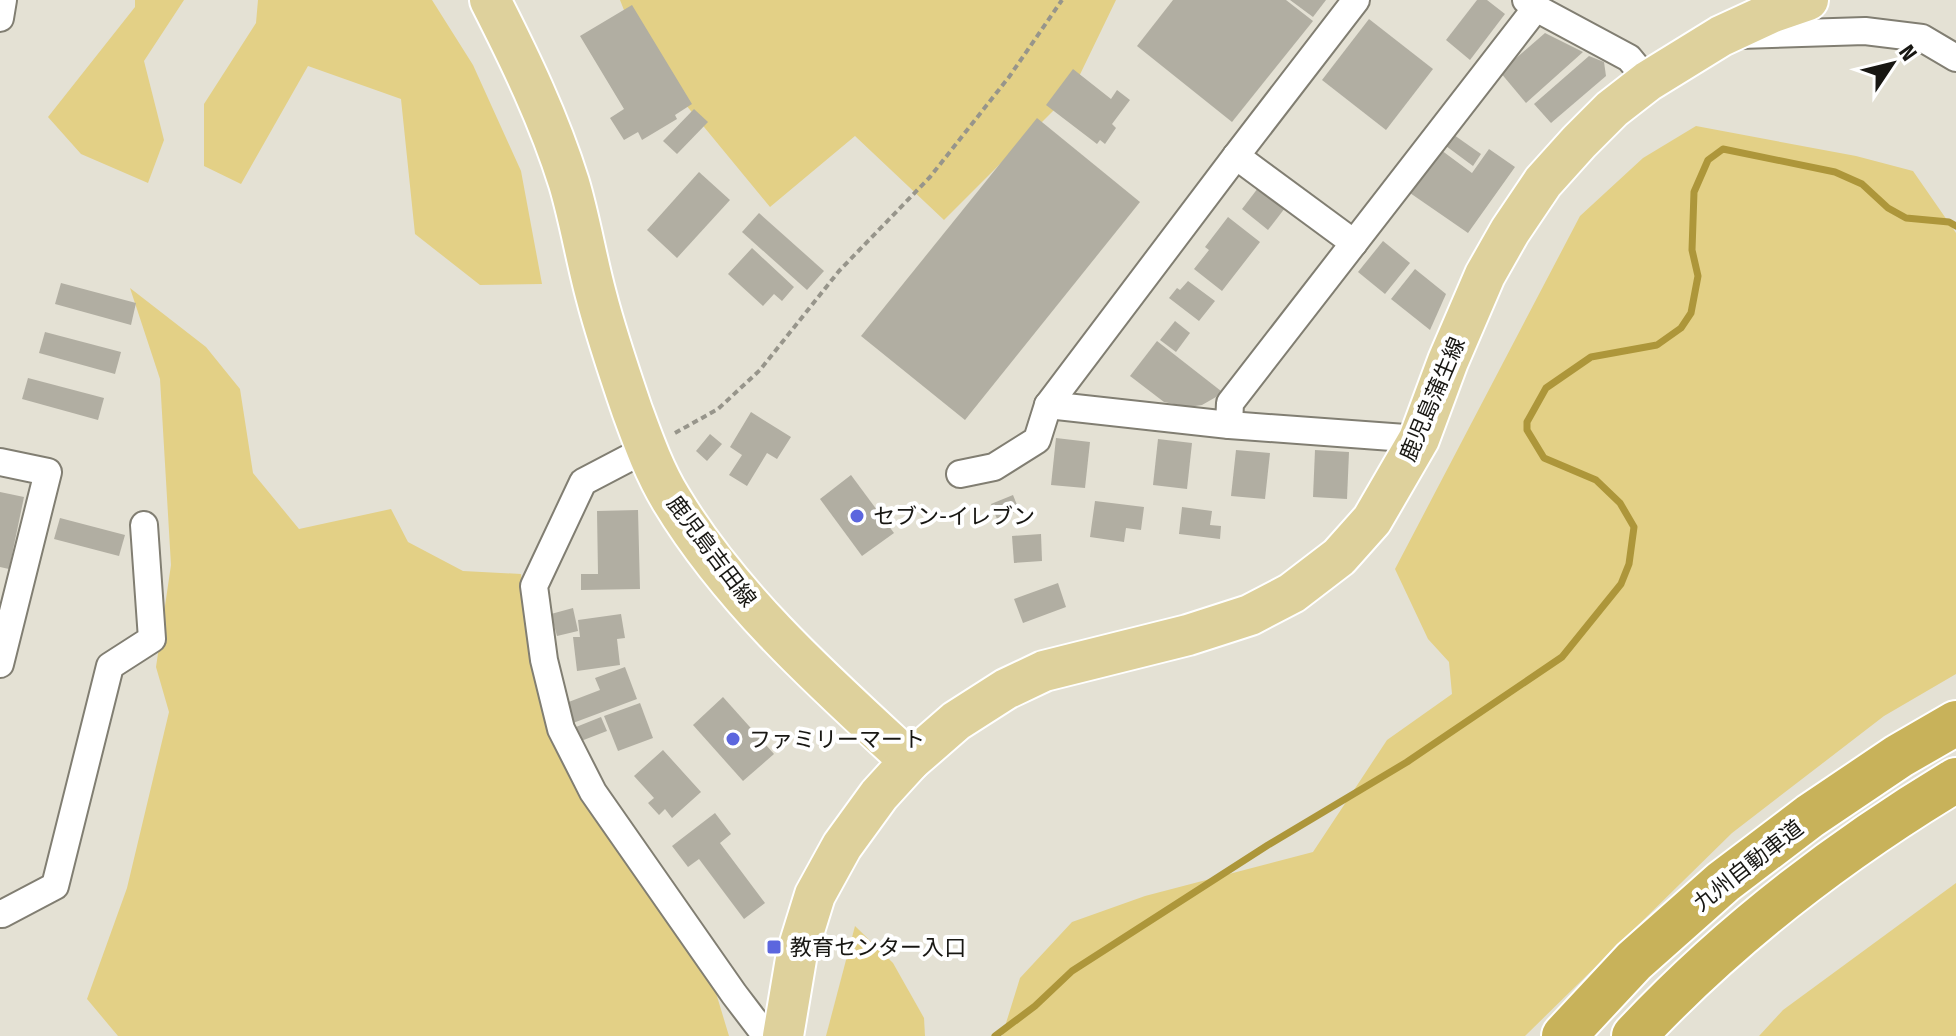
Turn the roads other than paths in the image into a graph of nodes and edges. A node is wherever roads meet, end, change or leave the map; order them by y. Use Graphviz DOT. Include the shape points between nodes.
graph roads {
  1 [pos="3,0"];
  2 [pos="490,0"];
  3 [pos="1356,0"];
  4 [pos="1808,0"];
  5 [pos="1531,4"];
  6 [pos="0,15"];
  7 [pos="1721,36"];
  8 [pos="1956,58"];
  9 [pos="1648,81"];
  10 [pos="1236,156"];
  11 [pos="1354,243"];
  12 [pos="1048,405"];
  13 [pos="1229,425"];
  14 [pos="1419,439"];
  15 [pos="646,449"];
  16 [pos="0,462"];
  17 [pos="960,474"];
  18 [pos="144,525"];
  19 [pos="0,664"];
  20 [pos="1956,723"];
  21 [pos="910,761"];
  22 [pos="1956,780"];
  23 [pos="0,913"];
  24 [pos="766,1036"];
  25 [pos="783,1036"];
  26 [pos="1564,1036"];
  27 [pos="1634,1036"];
  1 -- 6 [label="street"];
  2 -- 15 [label="main road, 鹿児島吉田線" via="540,103 569,183 596,295"];
  3 -- 10 [label="street"];
  4 -- 7 [label="main road, 鹿児島蒲生線"];
  5 -- 9 [label="street" via="1629,58"];
  5 -- 11 [label="street"];
  7 -- 8 [label="street" via="1865,31 1922,38"];
  7 -- 9 [label="main road, 鹿児島蒲生線"];
  9 -- 14 [label="main road, 鹿児島蒲生線" via="1579,142 1510,231 1485,275"];
  10 -- 11 [label="street"];
  10 -- 12 [label="street"];
  11 -- 13 [label="street" via="1230,403"];
  12 -- 13 [label="street"];
  12 -- 17 [label="street" via="1037,440 994,467"];
  13 -- 14 [label="street"];
  14 -- 21 [label="main road, 鹿児島蒲生線" via="1372,520 1339,557 1292,593 1250,615 1188,635 1044,671 956,721"];
  15 -- 21 [label="main road, 鹿児島吉田線" via="670,498 722,572"];
  15 -- 24 [label="street" via="583,482 534,586 544,660 561,729 593,792"];
  16 -- 19 [label="street" via="48,472"];
  18 -- 23 [label="street" via="152,639 110,666 55,886"];
  20 -- 26 [label="highway, 九州自動車道" via="1810,816 1723,882 1634,961"];
  21 -- 25 [label="main road" via="842,846 815,895 797,953"];
  22 -- 27 [label="highway" via="1824,868 1729,944"];
}
